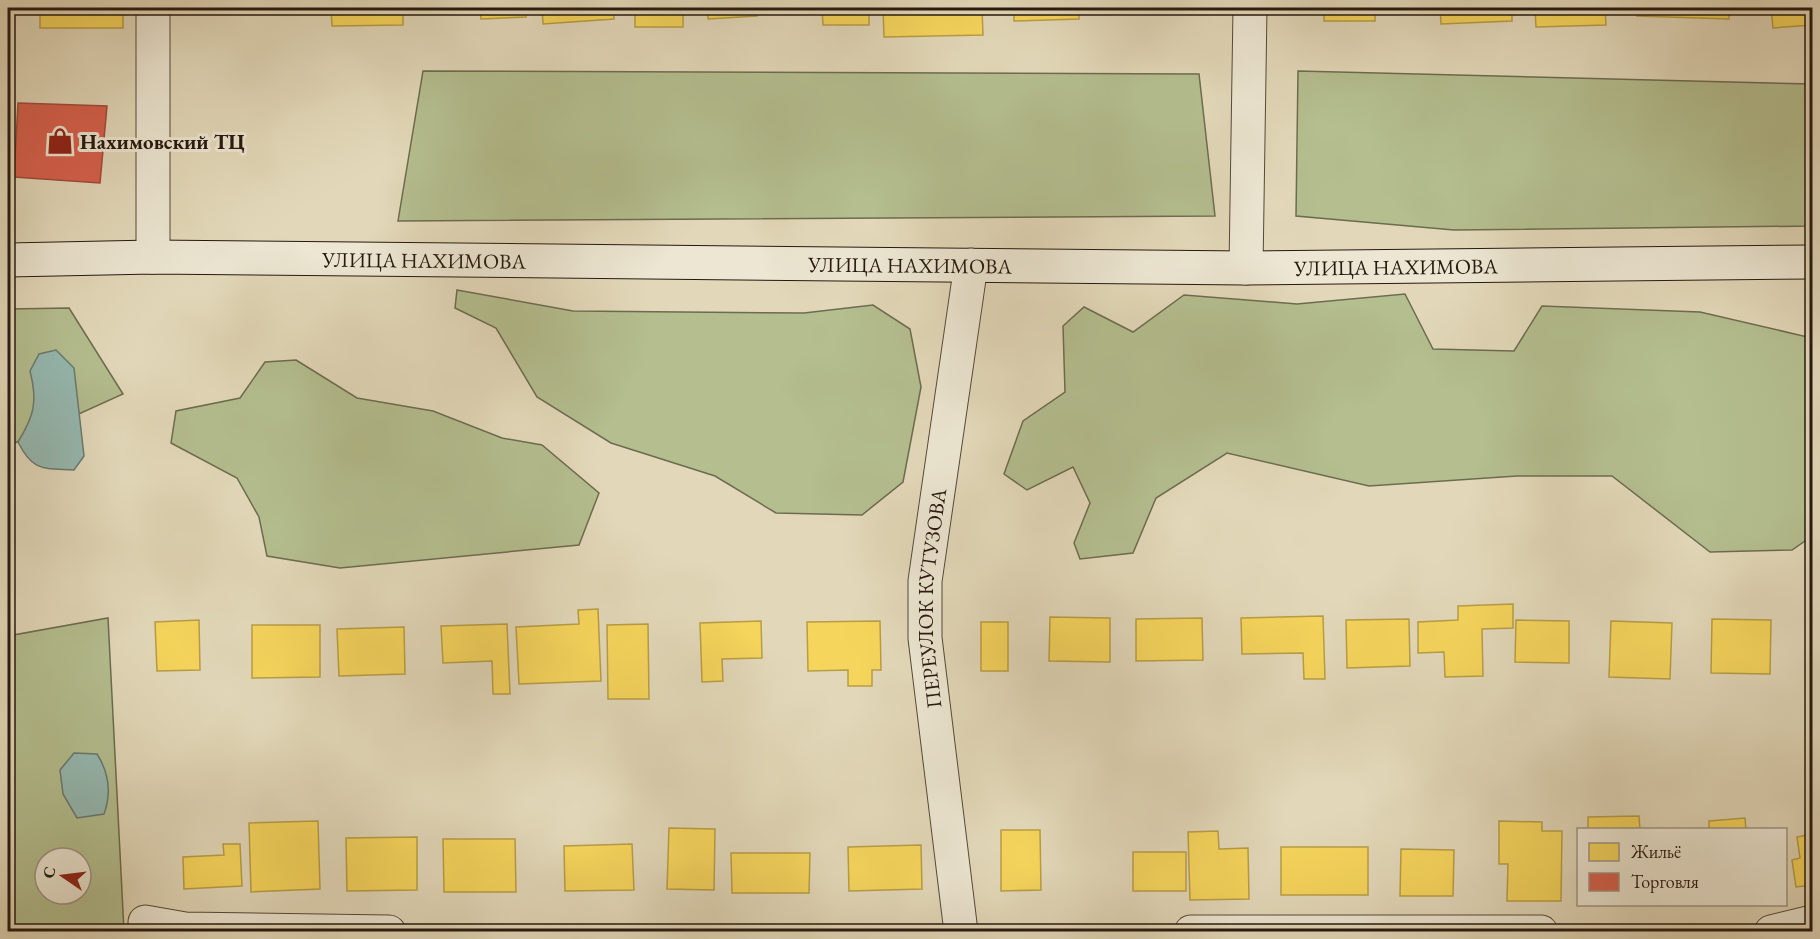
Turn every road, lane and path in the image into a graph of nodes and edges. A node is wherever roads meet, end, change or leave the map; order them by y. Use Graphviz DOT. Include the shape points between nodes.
graph roads {
  1 [pos="153,8"];
  2 [pos="1250,8"];
  3 [pos="153,257"];
  4 [pos="8,260"];
  5 [pos="1812,262"];
  6 [pos="971,265"];
  7 [pos="1246,268"];
  8 [pos="145,922"];
  9 [pos="1812,922"];
  10 [pos="388,932"];
  11 [pos="961,932"];
  12 [pos="1191,932"];
  13 [pos="1542,932"];
  14 [pos="1771,932"];
  1 -- 3 [label="street"];
  2 -- 7 [label="street"];
  3 -- 4 [label="street, УЛИЦА НАХИМОВА"];
  3 -- 6 [label="street, УЛИЦА НАХИМОВА"];
  5 -- 7 [label="street, УЛИЦА НАХИМОВА"];
  6 -- 7 [label="street, УЛИЦА НАХИМОВА"];
  6 -- 11 [label="street, ПЕРЕУЛОК КУТУЗОВА" via="925,581 925,638"];
  8 -- 10 [label="street" via="185,929"];
  9 -- 14 [label="street"];
  12 -- 13 [label="street"];
}
